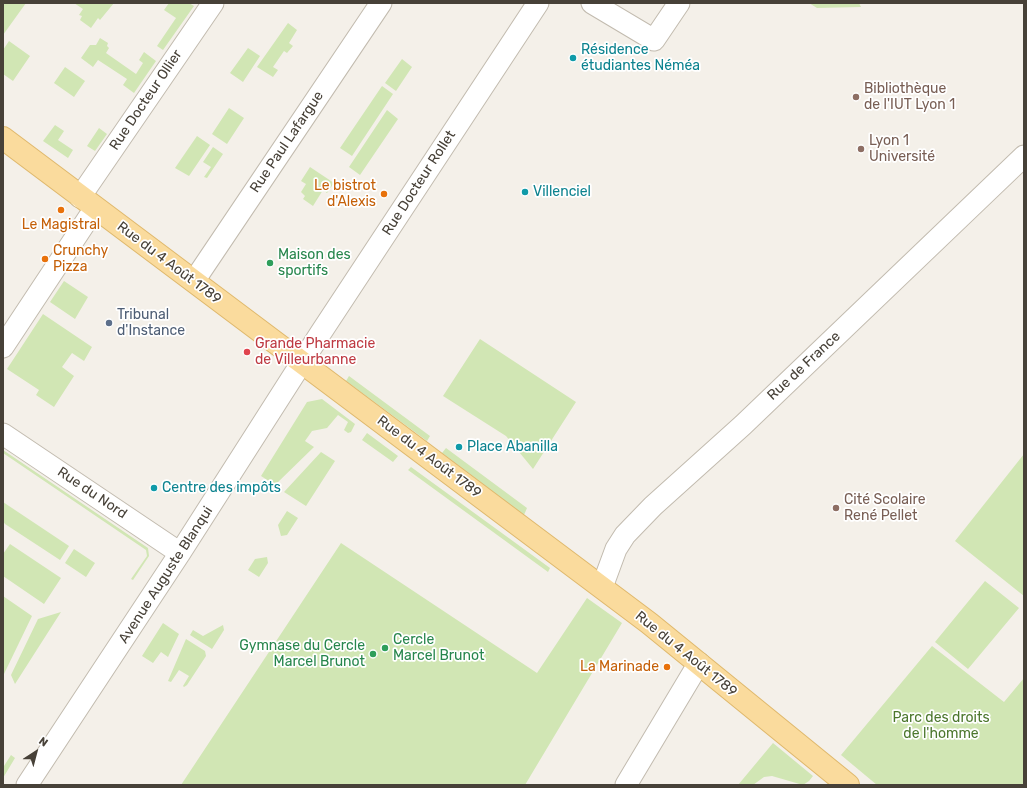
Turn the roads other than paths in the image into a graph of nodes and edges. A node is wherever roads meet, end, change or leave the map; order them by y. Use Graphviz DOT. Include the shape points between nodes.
graph roads {
  1 [pos="213,3"];
  2 [pos="381,3"];
  3 [pos="538,3"];
  4 [pos="592,3"];
  5 [pos="679,3"];
  6 [pos="3,138"];
  7 [pos="1024,156"];
  8 [pos="88,203"];
  9 [pos="194,281"];
  10 [pos="3,347"];
  11 [pos="302,362"];
  12 [pos="3,434"];
  13 [pos="180,554"];
  14 [pos="602,587"];
  15 [pos="699,663"];
  16 [pos="27,785"];
  17 [pos="626,785"];
  18 [pos="848,785"];
  1 -- 8 [label="street, Rue Docteur Ollier"];
  2 -- 9 [label="street, Rue Paul Lafargue"];
  3 -- 11 [label="street, Rue Docteur Rollet"];
  4 -- 5 [label="street" via="654,40"];
  6 -- 8 [label="main road, Rue du 4 Août 1789"];
  7 -- 14 [label="street, Rue de France" via="743,424 653,506 625,535 616,549"];
  8 -- 9 [label="main road, Rue du 4 Août 1789"];
  8 -- 10 [label="street, Rue Docteur Ollier"];
  9 -- 11 [label="main road, Rue du 4 Août 1789"];
  11 -- 13 [label="street, Avenue Auguste Blanqui"];
  11 -- 14 [label="main road, Rue du 4 Août 1789"];
  12 -- 13 [label="street, Rue du Nord"];
  13 -- 16 [label="street, Avenue Auguste Blanqui"];
  14 -- 15 [label="main road, Rue du 4 Août 1789"];
  15 -- 17 [label="street"];
  15 -- 18 [label="main road, Rue du 4 Août 1789"];
}
